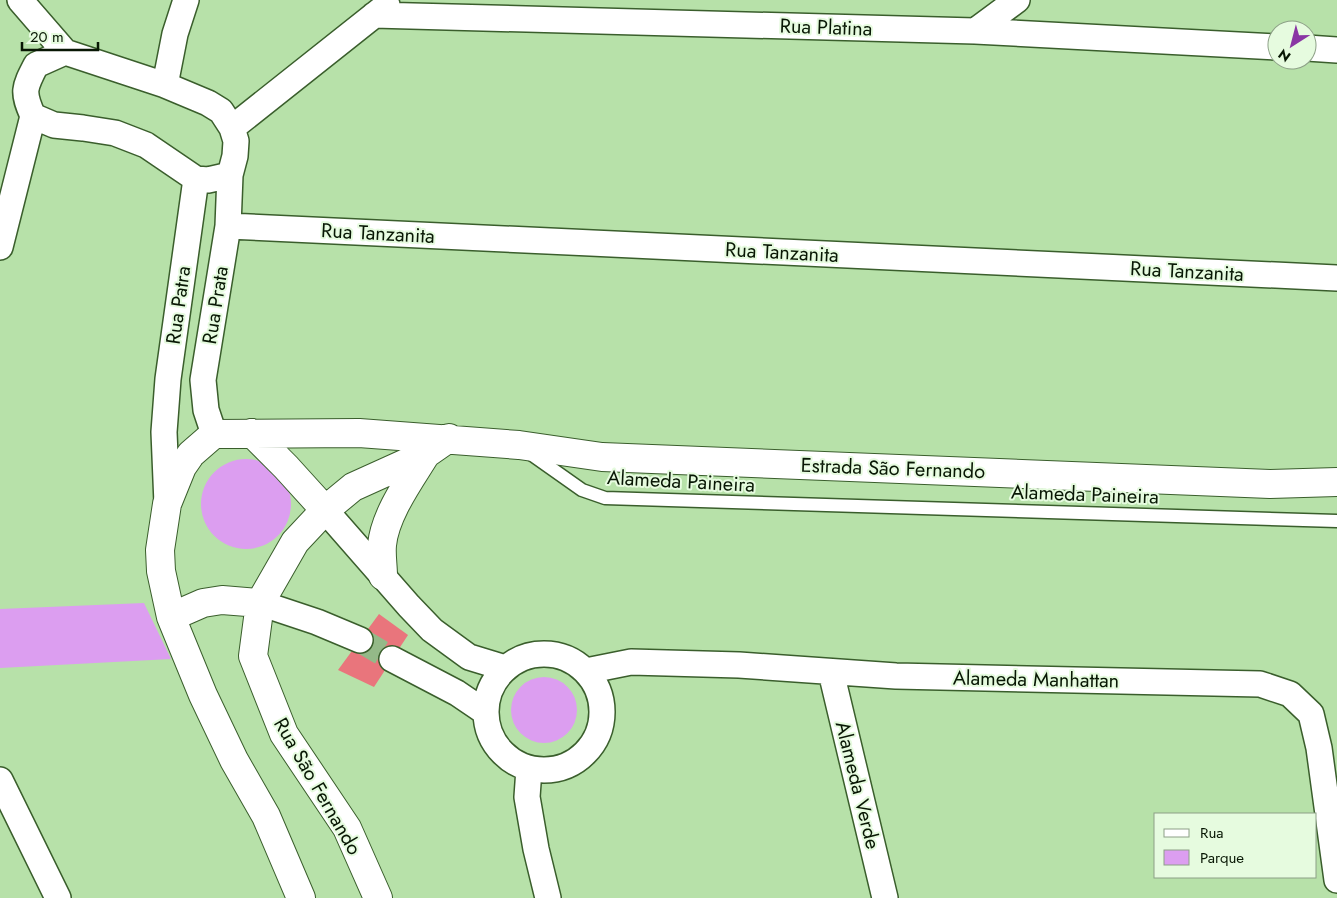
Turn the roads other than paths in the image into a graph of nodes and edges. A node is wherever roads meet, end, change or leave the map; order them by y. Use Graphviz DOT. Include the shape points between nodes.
graph roads {
  1 [pos="20,0"];
  2 [pos="186,0"];
  3 [pos="394,0"];
  4 [pos="1017,0"];
  5 [pos="374,16"];
  6 [pos="975,31"];
  7 [pos="1267,46"];
  8 [pos="1317,49"];
  9 [pos="1337,50"];
  10 [pos="65,52"];
  11 [pos="165,85"];
  12 [pos="33,116"];
  13 [pos="232,128"];
  14 [pos="230,175"];
  15 [pos="196,179"];
  16 [pos="228,226"];
  17 [pos="0,247"];
  18 [pos="1337,278"];
  19 [pos="168,379"];
  20 [pos="203,380"];
  21 [pos="252,433"];
  22 [pos="214,434"];
  23 [pos="449,438"];
  24 [pos="519,445"];
  25 [pos="426,454"];
  26 [pos="1337,482"];
  27 [pos="167,504"];
  28 [pos="325,510"];
  29 [pos="1337,521"];
  30 [pos="383,576"];
  31 [pos="260,603"];
  32 [pos="171,617"];
  33 [pos="360,640"];
  34 [pos="392,658"];
  35 [pos="505,668"];
  36 [pos="586,671"];
  37 [pos="831,672"];
  38 [pos="485,712"];
  39 [pos="529,769"];
  40 [pos="0,780"];
  41 [pos="1337,880"];
  42 [pos="58,898"];
  43 [pos="301,898"];
  44 [pos="378,898"];
  45 [pos="548,898"];
  46 [pos="885,898"];
  1 -- 10 [label="street"];
  2 -- 11 [label="street" via="175,34"];
  3 -- 5 [label="street"];
  4 -- 6 [label="street"];
  5 -- 6 [label="street, Rua Platina"];
  5 -- 13 [label="street"];
  6 -- 7 [label="street, Rua Platina"];
  8 -- 9 [label="street"];
  10 -- 11 [label="street"];
  10 -- 12 [label="street" via="36,65 26,84 26,100"];
  11 -- 13 [label="street" via="208,102 221,111"];
  12 -- 15 [label="street" via="54,125 115,133 146,145"];
  12 -- 17 [label="street"];
  13 -- 14 [label="street, Rua Prata" via="236,141"];
  14 -- 15 [label="street"];
  14 -- 16 [label="street, Rua Prata"];
  15 -- 19 [label="street, Rua Patra"];
  16 -- 18 [label="street, Rua Tanzanita"];
  16 -- 20 [label="street, Rua Prata"];
  19 -- 20 [label="street"];
  19 -- 27 [label="street, Rua Patra" via="164,432"];
  20 -- 22 [label="street, Rua Prata" via="206,410"];
  21 -- 22 [label="main road, Estrada São Fernando"];
  21 -- 23 [label="main road, Estrada São Fernando" via="359,433"];
  21 -- 28 [label="main road"];
  22 -- 27 [label="main road" via="191,454 182,467"];
  23 -- 24 [label="main road, Estrada São Fernando"];
  23 -- 25 [label="main road, Rua São Fernando"];
  24 -- 26 [label="main road, Estrada São Fernando" via="612,457 1270,484"];
  24 -- 29 [label="lane, Alameda Paineira" via="582,490 605,498"];
  25 -- 28 [label="main road, Rua São Fernando" via="353,487"];
  25 -- 30 [label="main road" via="390,519 382,544"];
  27 -- 32 [label="main road" via="160,550"];
  28 -- 30 [label="street"];
  28 -- 31 [label="main road, Rua São Fernando" via="295,542"];
  30 -- 35 [label="street" via="447,642 469,657"];
  31 -- 32 [label="main road" via="222,600 203,603"];
  31 -- 33 [label="street"];
  31 -- 44 [label="main road, Rua São Fernando" via="253,656 284,734 347,828"];
  32 -- 43 [label="main road" via="203,695 234,760 266,816"];
  34 -- 38 [label="street"];
  35 -- 36 [label="street" via="532,654 552,654 570,660"];
  35 -- 38 [label="street" via="488,692"];
  36 -- 37 [label="street, Alameda Manhattan" via="631,662"];
  36 -- 39 [label="street" via="597,687 602,705 602,724 595,742 583,757 566,767 548,771"];
  37 -- 41 [label="street, Alameda Manhattan" via="1260,684 1290,694 1311,714 1319,748"];
  37 -- 46 [label="street, Alameda Verde"];
  38 -- 39 [label="street" via="488,731 497,748 512,761"];
  39 -- 45 [label="street" via="527,797"];
  40 -- 42 [label="street"];
}
